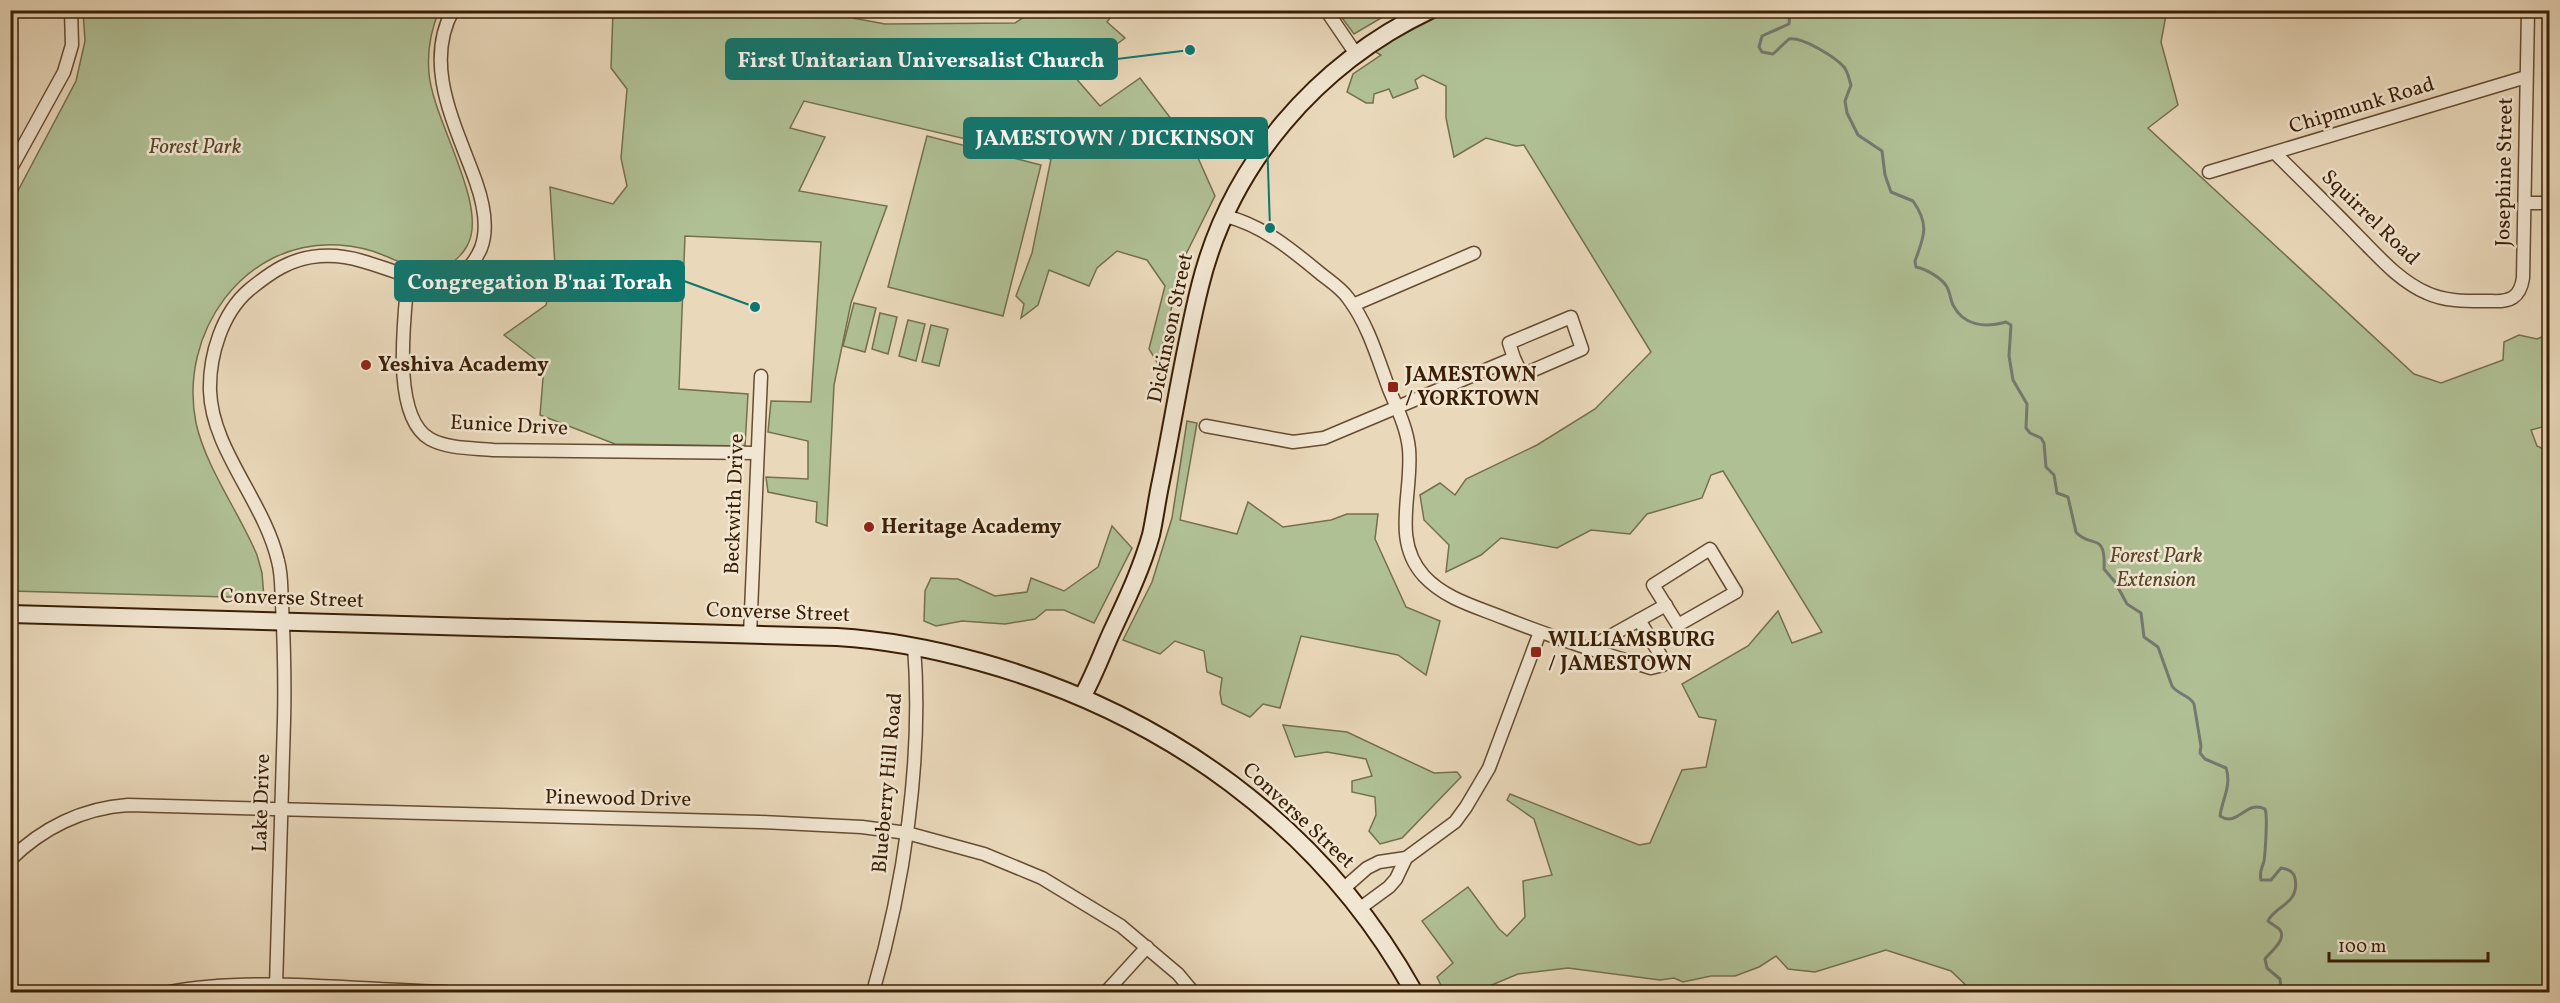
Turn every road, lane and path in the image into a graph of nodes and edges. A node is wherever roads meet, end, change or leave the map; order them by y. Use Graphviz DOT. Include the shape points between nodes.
graph roads {
  1 [pos="71,10"];
  2 [pos="453,10"];
  3 [pos="1326,10"];
  4 [pos="1430,10"];
  5 [pos="2528,11"];
  6 [pos="1356,54"];
  7 [pos="2526,77"];
  8 [pos="2275,153"];
  9 [pos="10,170"];
  10 [pos="2209,172"];
  11 [pos="2525,202"];
  12 [pos="2550,203"];
  13 [pos="1225,216"];
  14 [pos="1474,253"];
  15 [pos="408,276"];
  16 [pos="2482,301"];
  17 [pos="1353,305"];
  18 [pos="1514,358"];
  19 [pos="761,376"];
  20 [pos="1396,407"];
  21 [pos="1206,426"];
  22 [pos="757,453"];
  23 [pos="1666,605"];
  24 [pos="10,614"];
  25 [pos="1640,620"];
  26 [pos="283,622"];
  27 [pos="1540,632"];
  28 [pos="750,635"];
  29 [pos="914,646"];
  30 [pos="1587,649"];
  31 [pos="1082,697"];
  32 [pos="281,809"];
  33 [pos="907,832"];
  34 [pos="1406,858"];
  35 [pos="10,860"];
  36 [pos="1343,889"];
  37 [pos="1359,909"];
  38 [pos="1147,947"];
  39 [pos="276,986"];
  40 [pos="169,993"];
  41 [pos="446,993"];
  42 [pos="873,993"];
  43 [pos="1106,993"];
  44 [pos="1193,993"];
  45 [pos="1414,993"];
  1 -- 9 [label="street" via="72,45 64,72"];
  2 -- 15 [label="street, Lake Drive" via="442,37 443,85 480,193 484,235 476,257 456,275 435,282"];
  3 -- 6 [label="street"];
  4 -- 6 [label="main road, Dickinson Street"];
  5 -- 7 [label="street, Josephine Street"];
  6 -- 13 [label="main road, Dickinson Street" via="1324,79 1275,132 1246,174"];
  7 -- 8 [label="street, Chipmunk Road"];
  7 -- 11 [label="street, Josephine Street"];
  8 -- 10 [label="street, Chipmunk Road"];
  8 -- 16 [label="street, Squirrel Road" via="2392,270 2435,296"];
  11 -- 12 [label="street"];
  11 -- 16 [label="street, Josephine Street" via="2521,290 2511,299"];
  13 -- 17 [label="street" via="1272,236"];
  13 -- 31 [label="main road, Dickinson Street" via="1200,287 1148,544 1126,604"];
  14 -- 17 [label="street"];
  15 -- 22 [label="street, Eunice Drive" via="405,392 410,414 430,439 494,450"];
  15 -- 26 [label="street, Lake Drive" via="343,257 318,256 285,264 240,300 214,350 210,373 212,412 222,441 273,544 280,571"];
  17 -- 20 [label="street"];
  18 -- 18 [label="street" via="1509,343 1571,317 1582,349 1521,375"];
  18 -- 20 [label="street"];
  19 -- 22 [label="street, Beckwith Drive"];
  20 -- 21 [label="street" via="1324,438 1305,442"];
  20 -- 27 [label="street" via="1409,445 1407,545 1418,568 1453,598"];
  22 -- 28 [label="street, Beckwith Drive"];
  23 -- 23 [label="street" via="1653,585 1710,549 1736,592 1678,625"];
  23 -- 25 [label="street"];
  24 -- 26 [label="main road, Converse Street"];
  25 -- 30 [label="street"];
  25 -- 30 [label="street" via="1662,656 1663,665 1651,668"];
  26 -- 28 [label="main road, Converse Street"];
  26 -- 32 [label="street, Lake Drive" via="286,648"];
  27 -- 30 [label="street"];
  27 -- 34 [label="street" via="1481,785 1455,822"];
  28 -- 29 [label="main road, Converse Street" via="852,638"];
  29 -- 31 [label="main road, Converse Street" via="1006,669"];
  29 -- 33 [label="street, Blueberry Hill Road" via="915,729"];
  31 -- 36 [label="main road, Converse Street" via="1156,732 1222,775 1276,819"];
  32 -- 33 [label="street, Pinewood Drive" via="759,822"];
  32 -- 35 [label="street, Pinewood Drive" via="128,805 100,809 47,831"];
  32 -- 39 [label="street, Lake Drive"];
  33 -- 38 [label="street, Pinewood Drive" via="1030,872 1100,912"];
  33 -- 42 [label="street, Blueberry Hill Road" via="890,928"];
  34 -- 36 [label="street" via="1366,868"];
  34 -- 37 [label="street" via="1389,887"];
  36 -- 37 [label="main road, Converse Street"];
  37 -- 45 [label="main road, Converse Street"];
  38 -- 43 [label="street"];
  38 -- 44 [label="street, Pinewood Drive"];
  39 -- 40 [label="street" via="207,987"];
  39 -- 41 [label="street"];
}
